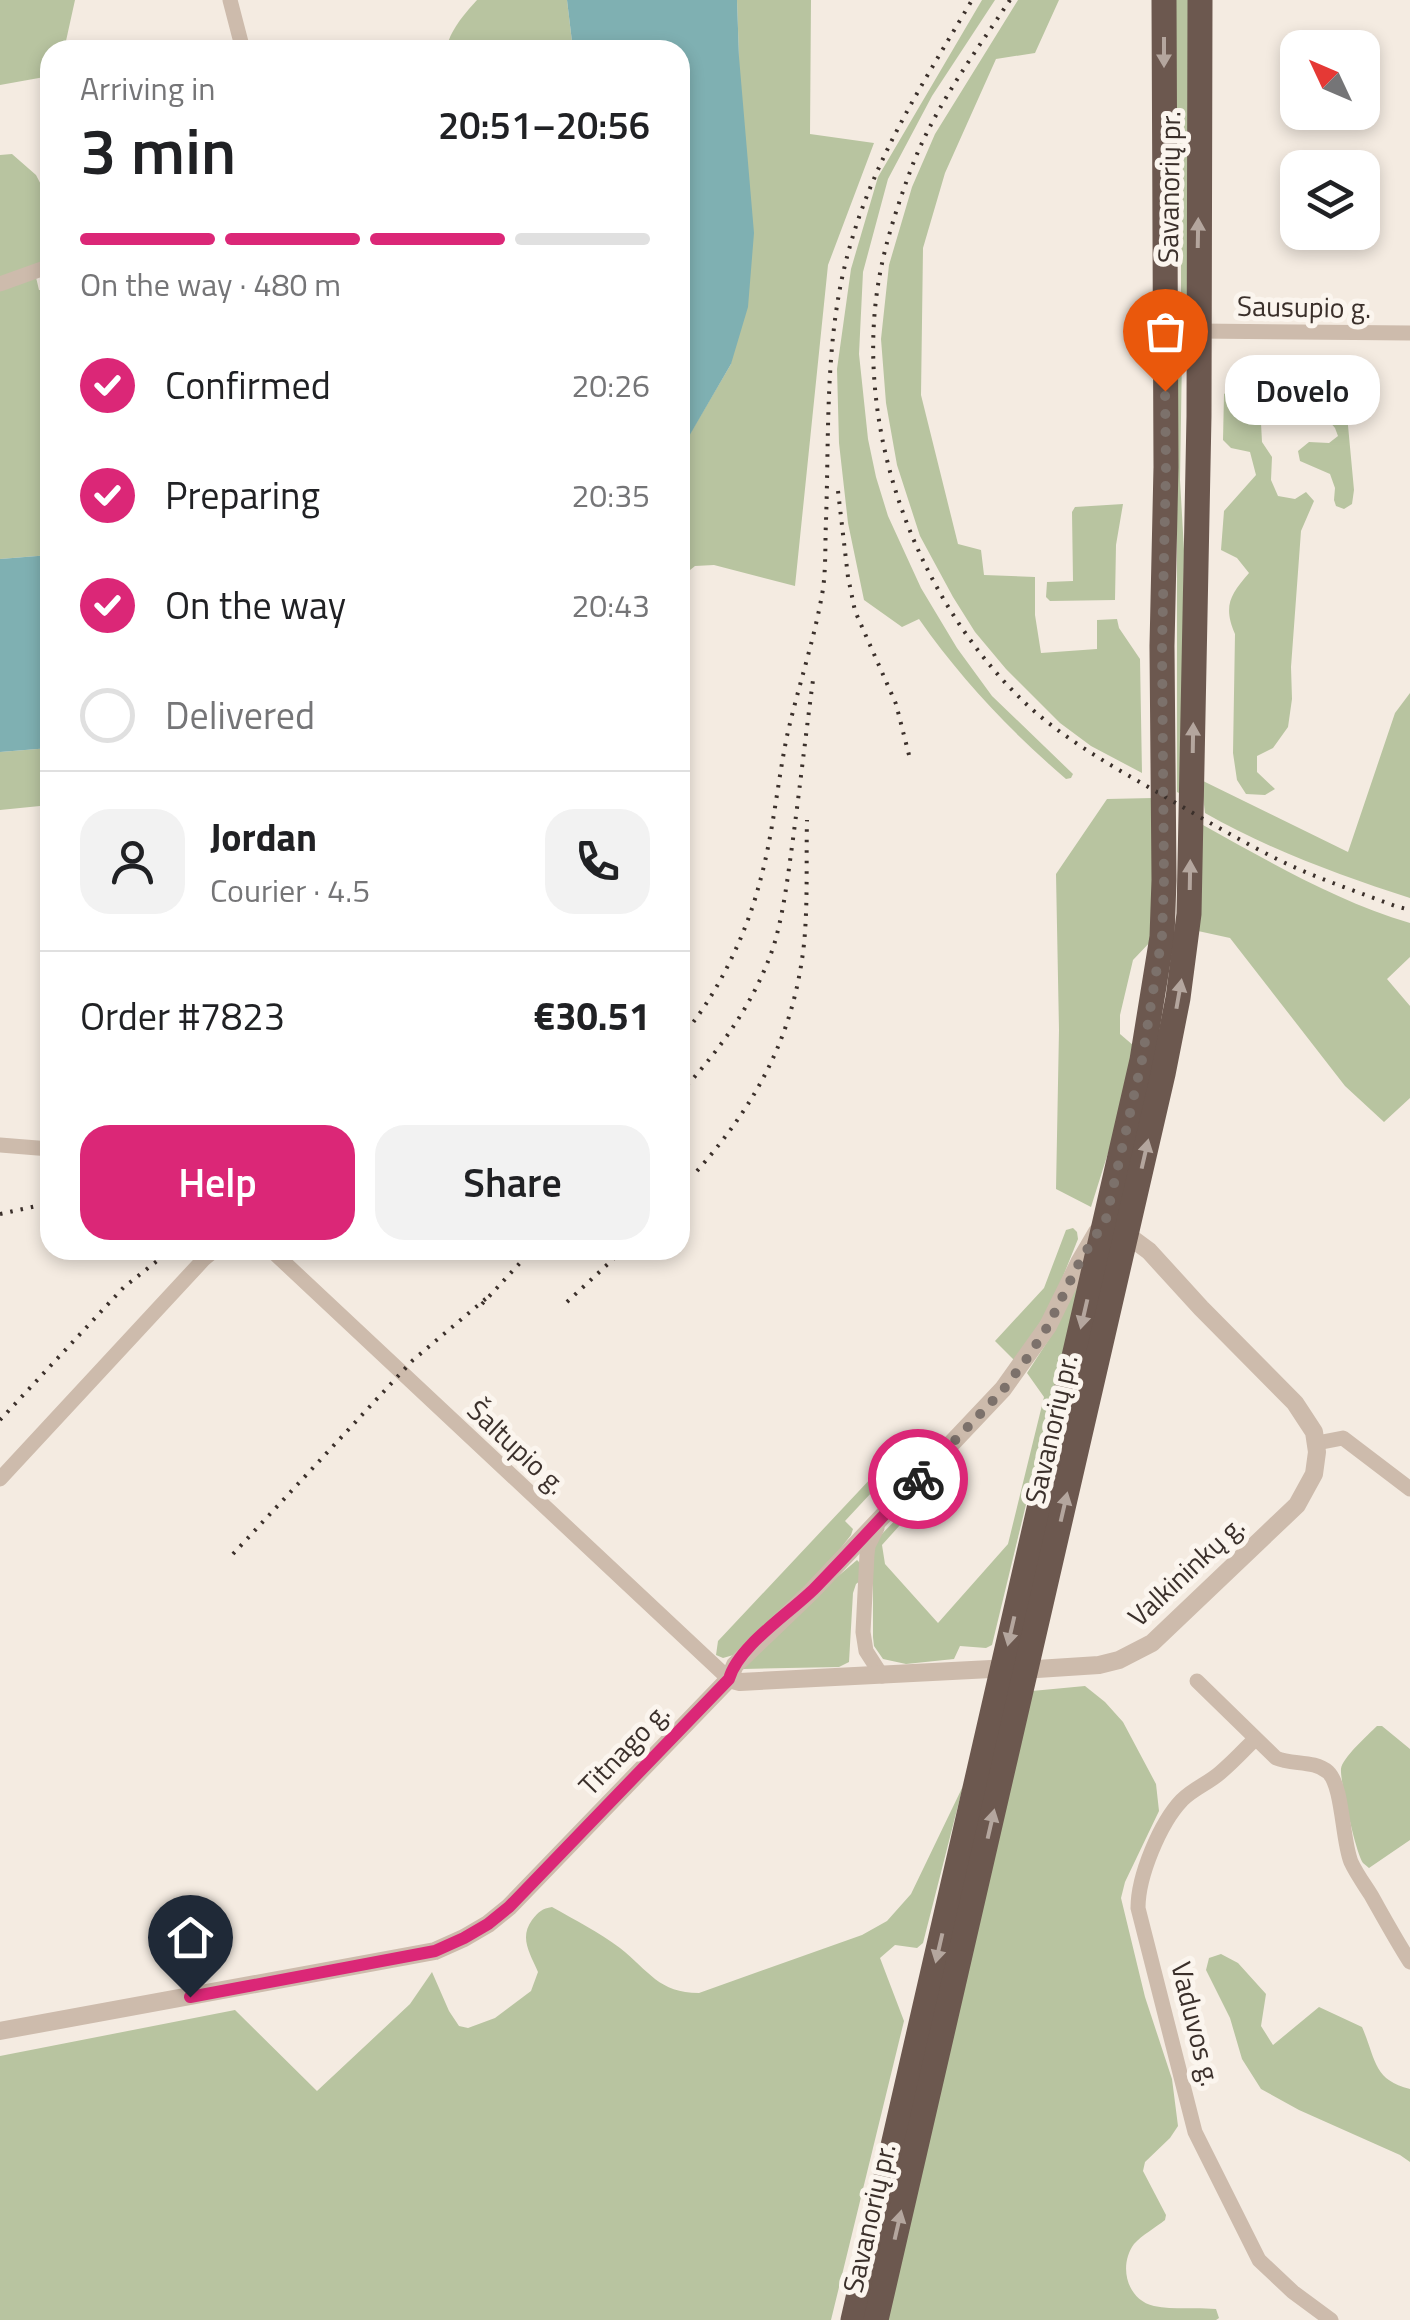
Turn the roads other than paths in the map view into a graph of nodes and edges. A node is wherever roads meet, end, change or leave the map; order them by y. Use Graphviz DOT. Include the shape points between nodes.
graph roads {
  1 [pos="230,0"];
  2 [pos="1164,0"];
  3 [pos="1200,0"];
  4 [pos="240,40"];
  5 [pos="40,270"];
  6 [pos="0,284"];
  7 [pos="1165,330"];
  8 [pos="1198,331"];
  9 [pos="1410,333"];
  10 [pos="0,1144"];
  11 [pos="40,1148"];
  12 [pos="1116,1226"];
  13 [pos="203,1260"];
  14 [pos="283,1260"];
  15 [pos="1316,1443"];
  16 [pos="0,1479"];
  17 [pos="1410,1489"];
  18 [pos="884,1515"];
  19 [pos="991,1670"];
  20 [pos="1037,1670"];
  21 [pos="882,1676"];
  22 [pos="729,1679"];
  23 [pos="1197,1681"];
  24 [pos="1255,1738"];
  25 [pos="1410,1962"];
  26 [pos="0,2031"];
  27 [pos="853,2320"];
  28 [pos="876,2320"];
  29 [pos="1332,2320"];
  1 -- 4 [label="street"];
  2 -- 7 [label="highway, Savanorių pr., one-way"];
  8 -- 3 [label="highway, Savanorių pr., one-way"];
  5 -- 6 [label="street"];
  7 -- 8 [label="highway"];
  7 -- 12 [label="highway, Savanorių pr." via="1162,936"];
  8 -- 9 [label="street, Sausupio g."];
  12 -- 8 [label="highway, Savanorių pr., one-way" via="1164,1074 1189,914"];
  10 -- 11 [label="street"];
  12 -- 15 [label="street" via="1150,1251 1296,1402"];
  12 -- 18 [label="street, Titnago g." via="1080,1261 1048,1326 1003,1390"];
  12 -- 27 [label="highway, Savanorių pr., one-way"];
  28 -- 12 [label="highway, Savanorių pr., one-way"];
  13 -- 16 [label="street"];
  14 -- 22 [label="street, Šaltupio g."];
  15 -- 17 [label="street" via="1344,1438"];
  15 -- 20 [label="street, Valkininkų g." via="1314,1474 1297,1505 1152,1643 1099,1665"];
  18 -- 21 [label="street" via="868,1546 863,1628 866,1651"];
  18 -- 22 [label="street, Titnago g." via="734,1665"];
  19 -- 21 [label="street"];
  21 -- 22 [label="street"];
  22 -- 26 [label="street, Titnago g." via="509,1907 464,1938 386,1962"];
  23 -- 24 [label="street"];
  24 -- 25 [label="street" via="1276,1758 1312,1764 1332,1778 1351,1862"];
  24 -- 29 [label="street, Vaduvos g." via="1171,1815 1146,1863 1138,1908 1204,2155 1259,2260"];
}
